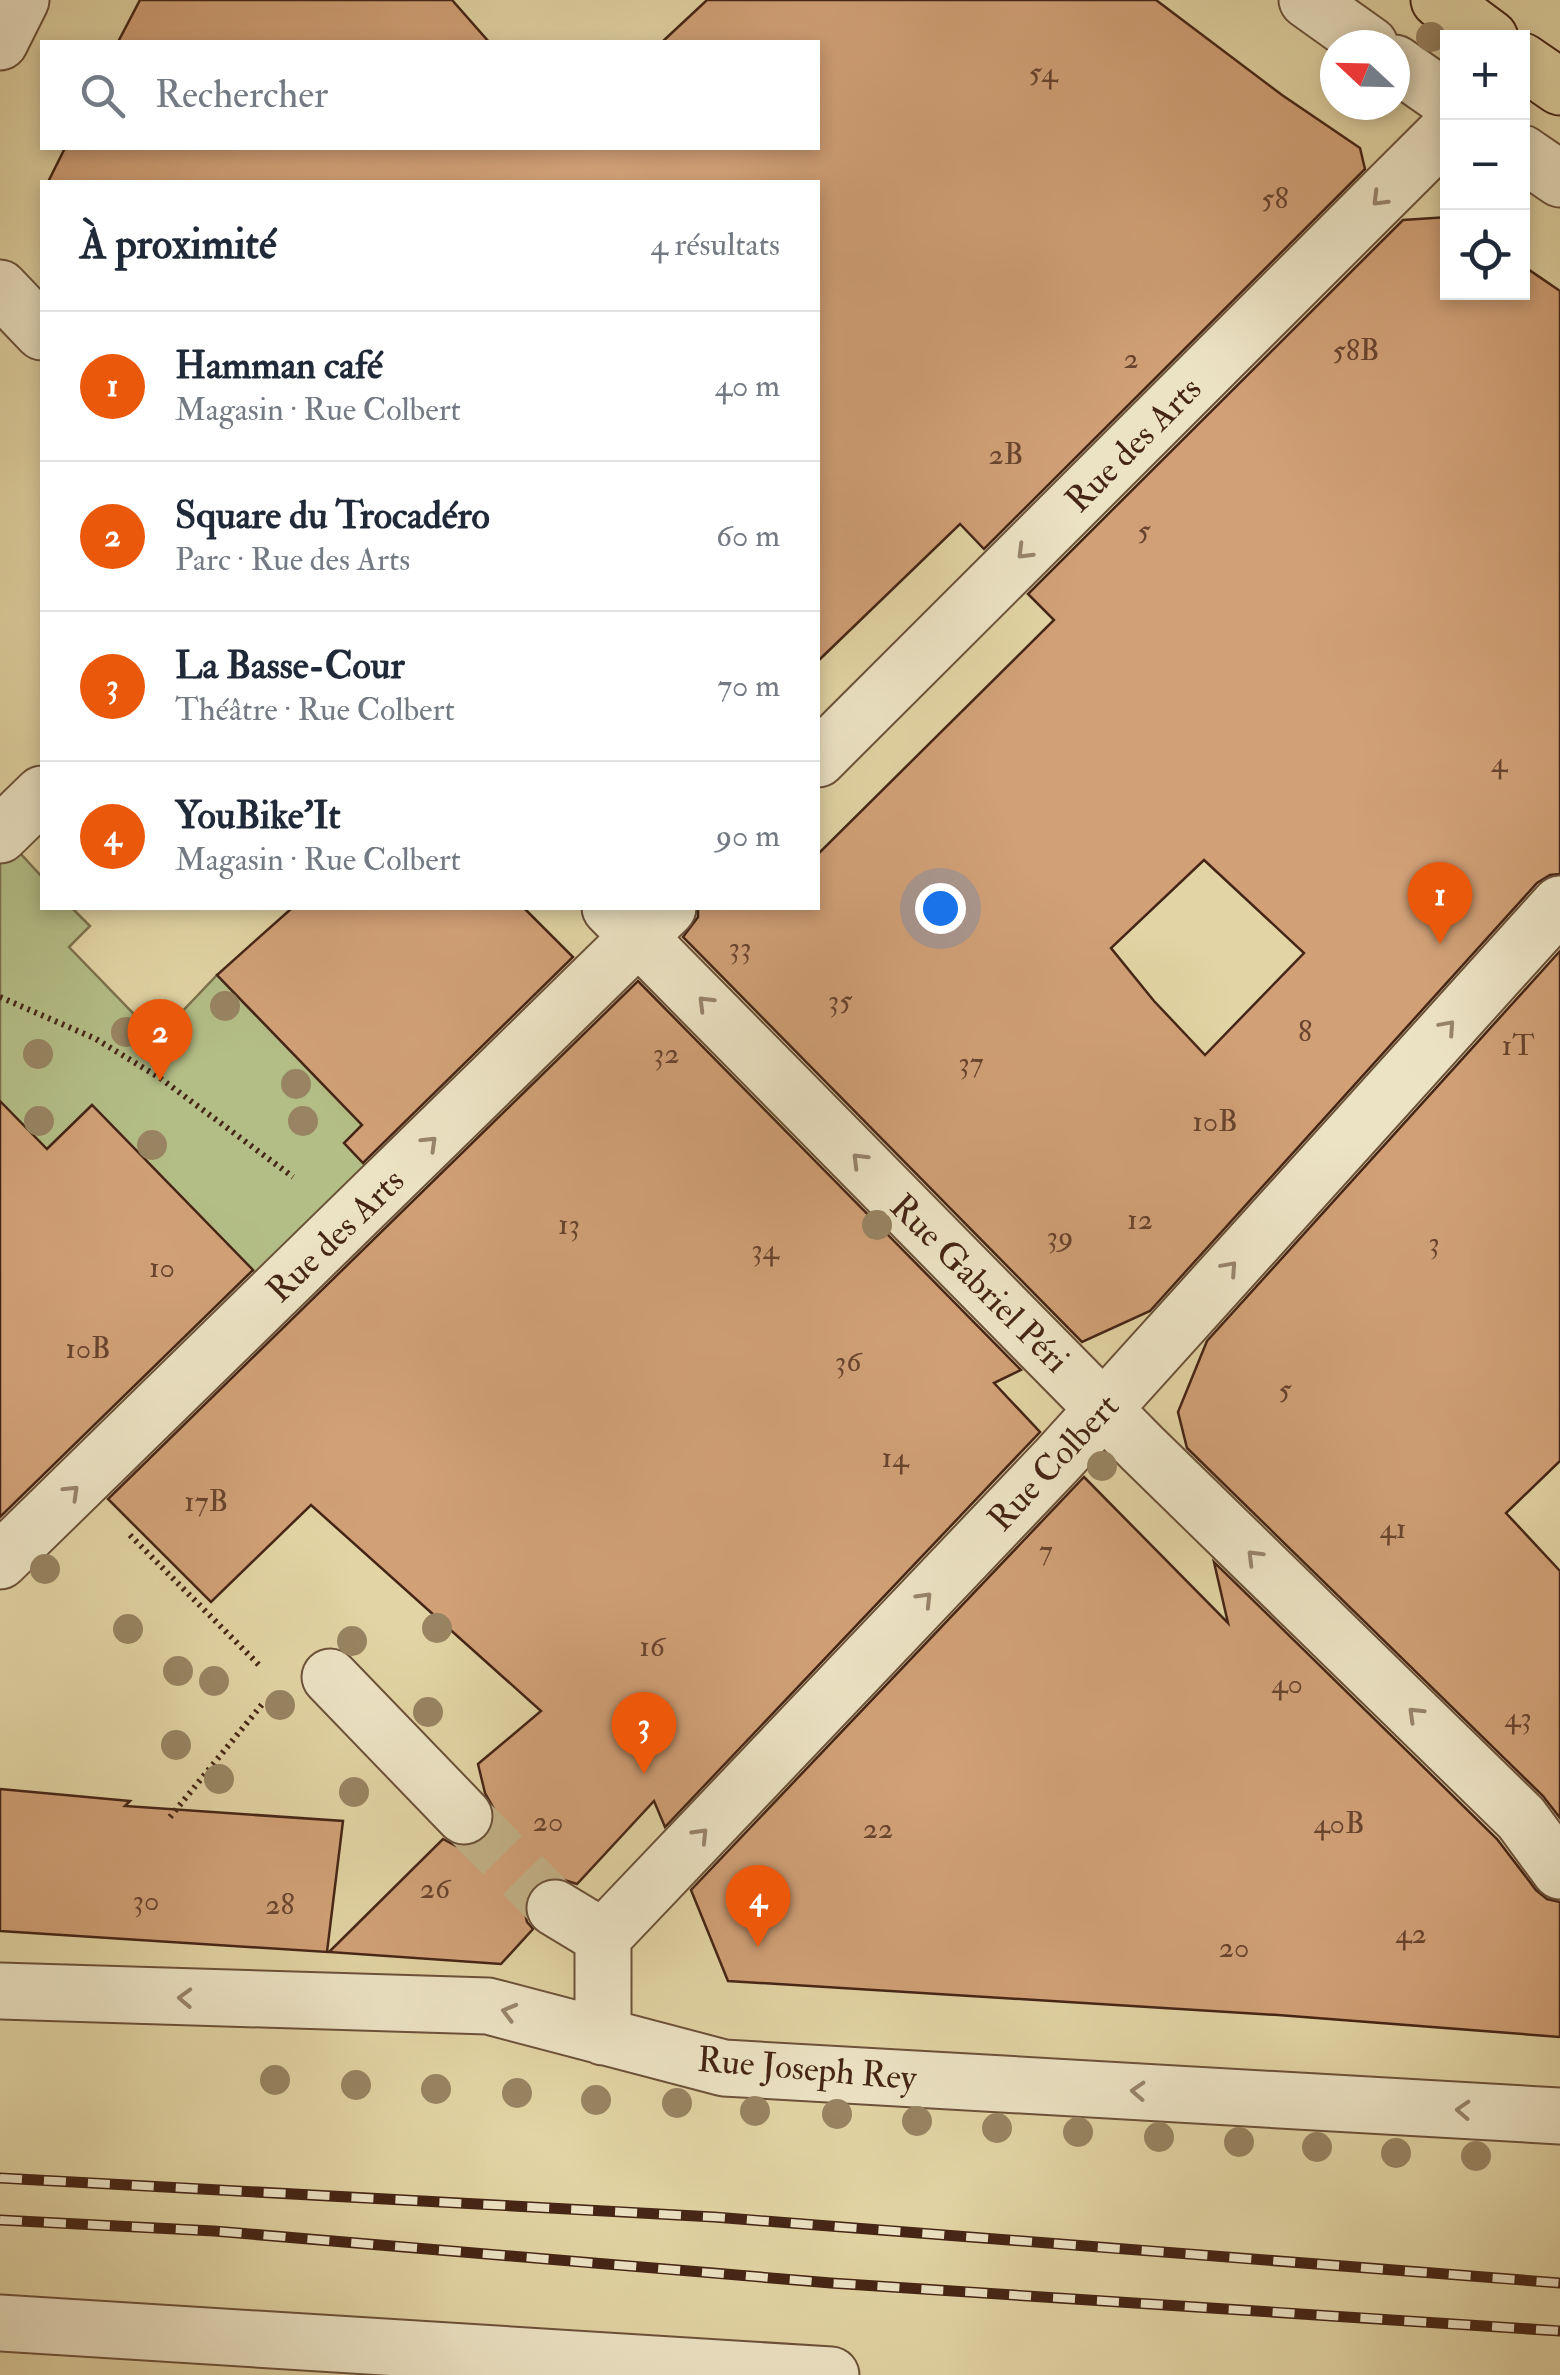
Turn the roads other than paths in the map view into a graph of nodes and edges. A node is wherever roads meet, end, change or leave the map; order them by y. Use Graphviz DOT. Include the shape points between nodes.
graph roads {
  1 [pos="21,0"];
  2 [pos="1307,0"];
  3 [pos="1438,0"];
  4 [pos="1349,30"];
  5 [pos="1479,30"];
  6 [pos="0,42"];
  7 [pos="1530,66"];
  8 [pos="1410,73"];
  9 [pos="1560,86"];
  10 [pos="1440,94"];
  11 [pos="1440,138"];
  12 [pos="1530,158"];
  13 [pos="1560,179"];
  14 [pos="0,288"];
  15 [pos="40,330"];
  16 [pos="820,756"];
  17 [pos="40,796"];
  18 [pos="0,835"];
  19 [pos="1560,904"];
  20 [pos="639,917"];
  21 [pos="1104,1407"];
  22 [pos="0,1560"];
  23 [pos="330,1677"];
  24 [pos="464,1816"];
  25 [pos="1560,1872"];
  26 [pos="554,1908"];
  27 [pos="604,1938"];
  28 [pos="0,1991"];
  29 [pos="603,2037"];
  30 [pos="1560,2116"];
  31 [pos="0,2323"];
  32 [pos="831,2375"];
  1 -- 6 [label="street"];
  2 -- 4 [label="street"];
  3 -- 5 [label="main road"];
  7 -- 9 [label="main road"];
  8 -- 10 [label="street"];
  11 -- 16 [label="street, Rue des Arts, one-way"];
  12 -- 13 [label="street"];
  14 -- 15 [label="street"];
  17 -- 18 [label="street"];
  21 -- 19 [label="street, Rue Colbert, one-way"];
  21 -- 20 [label="street, Rue Gabriel Péri, one-way"];
  22 -- 20 [label="street, Rue des Arts, one-way" via="601,976"];
  25 -- 21 [label="street, Rue Gabriel Péri, one-way" via="1521,1818"];
  27 -- 21 [label="street, Rue Colbert, one-way"];
  23 -- 24 [label="street"];
  26 -- 27 [label="street"];
  27 -- 29 [label="street"];
  29 -- 28 [label="street, Rue Joseph Rey, one-way" via="488,2006"];
  30 -- 29 [label="street, Rue Joseph Rey, one-way" via="724,2068"];
  31 -- 32 [label="street"];
}
